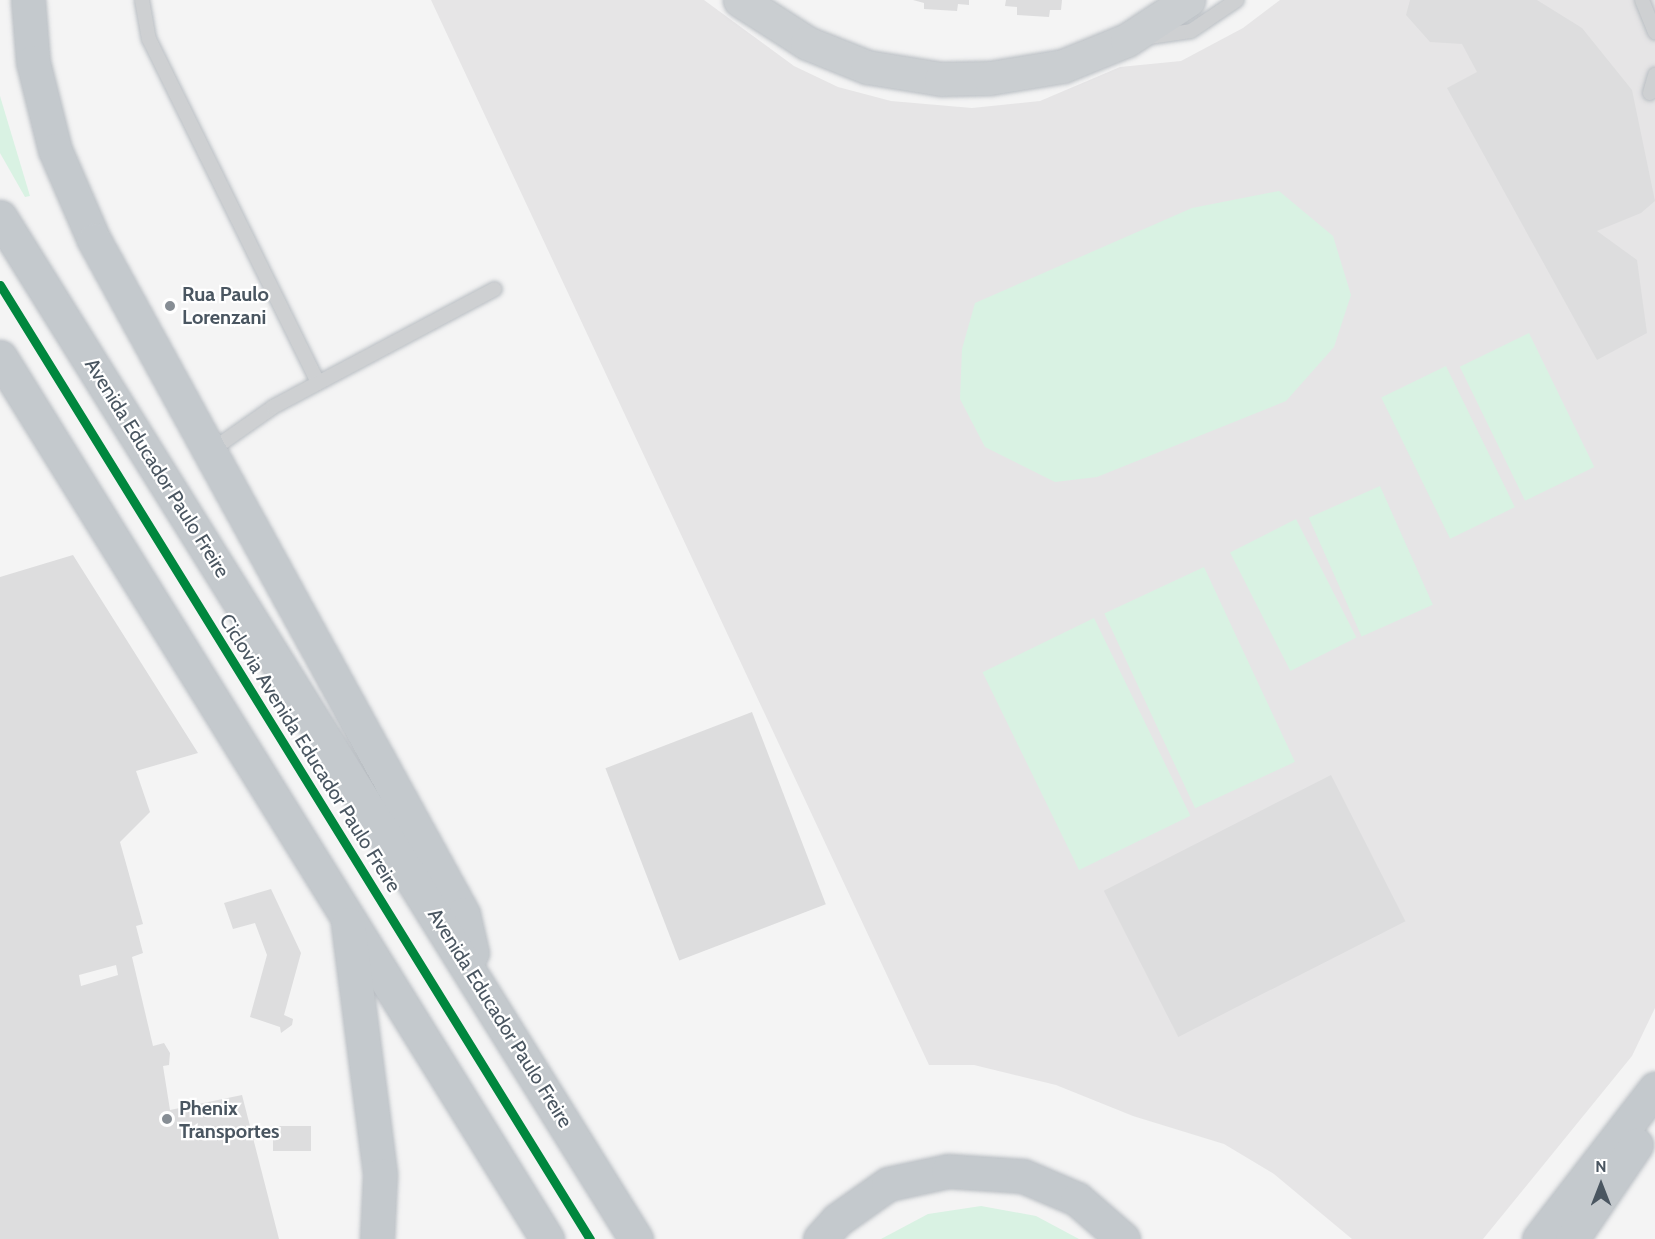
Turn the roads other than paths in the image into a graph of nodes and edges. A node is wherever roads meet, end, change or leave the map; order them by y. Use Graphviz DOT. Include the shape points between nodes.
graph roads {
  1 [pos="28,0"];
  2 [pos="142,0"];
  3 [pos="740,0"];
  4 [pos="1188,0"];
  5 [pos="1237,0"];
  6 [pos="1642,0"];
  7 [pos="1655,32"];
  8 [pos="1127,40"];
  9 [pos="1655,75"];
  10 [pos="1650,93"];
  11 [pos="0,217"];
  12 [pos="495,289"];
  13 [pos="0,357"];
  14 [pos="318,383"];
  15 [pos="209,452"];
  16 [pos="347,914"];
  17 [pos="480,984"];
  18 [pos="1655,1089"];
  19 [pos="1655,1112"];
  20 [pos="377,1239"];
  21 [pos="547,1239"];
  22 [pos="636,1239"];
  23 [pos="820,1239"];
  24 [pos="1122,1239"];
  25 [pos="1539,1239"];
  26 [pos="1572,1239"];
  1 -- 15 [label="highway" via="33,62 55,150 93,240"];
  2 -- 14 [label="lane" via="149,39"];
  3 -- 8 [label="main road" via="807,43 867,67 941,79 990,78 1063,66"];
  4 -- 8 [label="main road"];
  5 -- 8 [label="lane" via="1191,31"];
  6 -- 7 [label="lane"];
  9 -- 10 [label="lane"];
  11 -- 17 [label="highway, Avenida Educador Paulo Freire"];
  12 -- 14 [label="lane"];
  13 -- 16 [label="highway"];
  14 -- 15 [label="lane" via="273,407"];
  15 -- 17 [label="highway" via="463,914"];
  16 -- 20 [label="highway" via="380,1175"];
  16 -- 21 [label="highway"];
  17 -- 22 [label="highway, Avenida Educador Paulo Freire"];
  18 -- 25 [label="highway"];
  19 -- 26 [label="highway" via="1604,1197"];
  23 -- 24 [label="highway" via="852,1208 888,1185 948,1171 1023,1176 1077,1199"];
}
